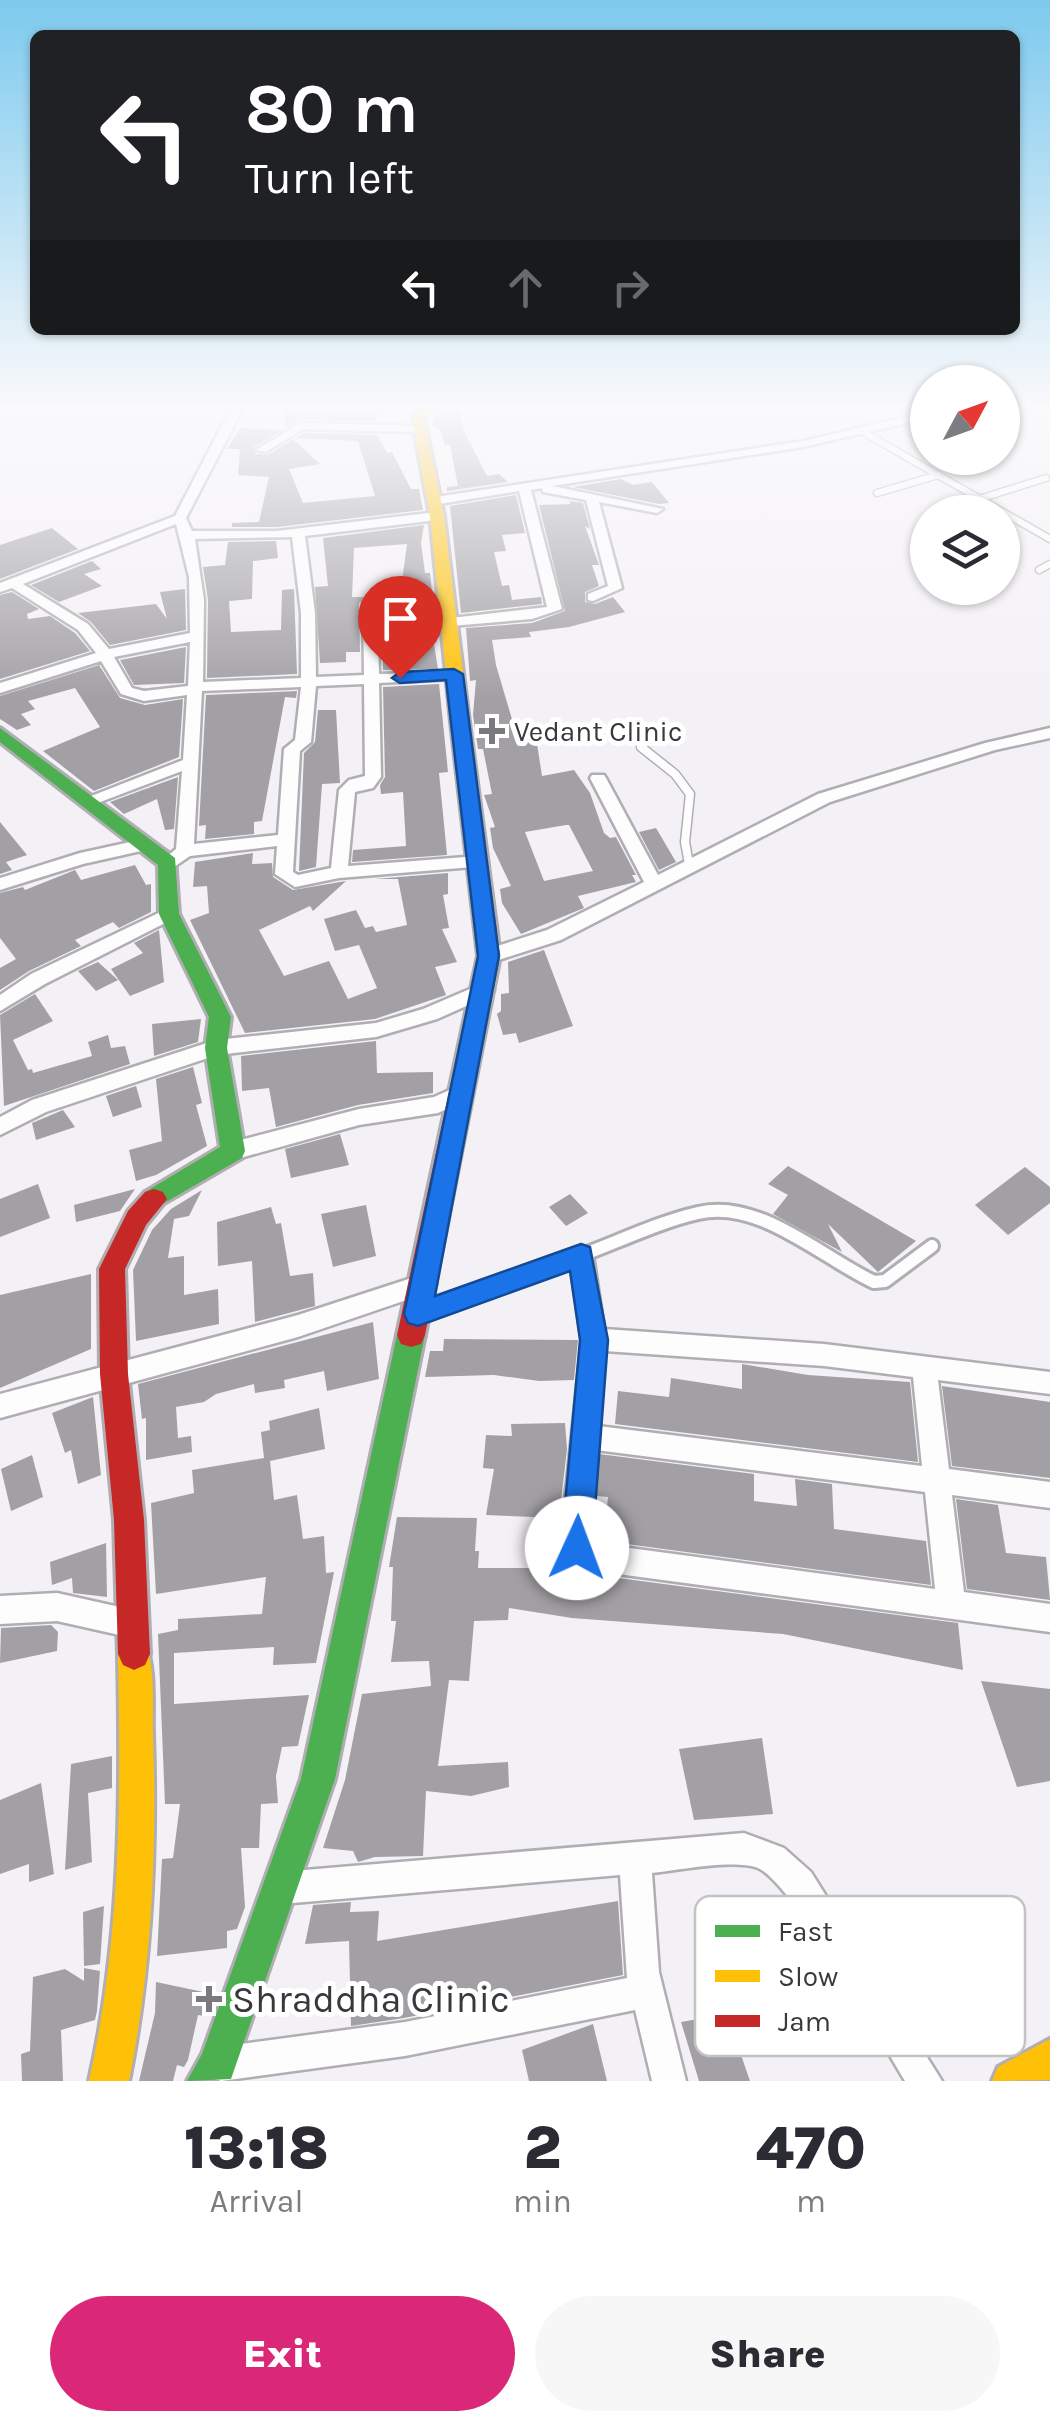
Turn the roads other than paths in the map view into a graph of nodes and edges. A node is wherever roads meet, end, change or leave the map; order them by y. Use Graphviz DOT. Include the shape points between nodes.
graph roads {
  1 [pos="186,507"];
  2 [pos="439,507"];
  3 [pos="532,507"];
  4 [pos="594,507"];
  5 [pos="647,507"];
  6 [pos="435,508"];
  7 [pos="657,509"];
  8 [pos="180,518"];
  9 [pos="1020,522"];
  10 [pos="298,533"];
  11 [pos="190,536"];
  12 [pos="1050,539"];
  13 [pos="1050,564"];
  14 [pos="1039,570"];
  15 [pos="7,585"];
  16 [pos="592,598"];
  17 [pos="370,603"];
  18 [pos="451,622"];
  19 [pos="198,636"];
  20 [pos="105,654"];
  21 [pos="454,674"];
  22 [pos="373,679"];
  23 [pos="310,682"];
  24 [pos="0,688"];
  25 [pos="195,689"];
  26 [pos="1050,733"];
  27 [pos="1,735"];
  28 [pos="641,747"];
  29 [pos="191,762"];
  30 [pos="598,778"];
  31 [pos="89,800"];
  32 [pos="286,840"];
  33 [pos="144,845"];
  34 [pos="177,857"];
  35 [pos="479,862"];
  36 [pos="689,864"];
  37 [pos="339,872"];
  38 [pos="653,883"];
  39 [pos="0,884"];
  40 [pos="168,914"];
  41 [pos="489,956"];
  42 [pos="484,990"];
  43 [pos="0,1004"];
  44 [pos="216,1048"];
  45 [pos="463,1092"];
  46 [pos="0,1127"];
  47 [pos="234,1152"];
  48 [pos="932,1246"];
  49 [pos="581,1255"];
  50 [pos="424,1284"];
  51 [pos="418,1314"];
  52 [pos="594,1340"];
  53 [pos="924,1368"];
  54 [pos="114,1374"];
  55 [pos="1050,1382"];
  56 [pos="0,1406"];
  57 [pos="584,1436"];
  58 [pos="936,1482"];
  59 [pos="1050,1494"];
  60 [pos="950,1604"];
  61 [pos="0,1610"];
  62 [pos="1050,1618"];
  63 [pos="132,1624"];
  64 [pos="635,1858"];
  65 [pos="279,1888"];
  66 [pos="809,1896"];
  67 [pos="646,1992"];
  68 [pos="909,2056"];
  69 [pos="1050,2058"];
  70 [pos="212,2073"];
  71 [pos="109,2081"];
  72 [pos="668,2081"];
  73 [pos="925,2081"];
  74 [pos="1012,2081"];
  1 -- 8 [label="street"];
  2 -- 6 [label="street"];
  3 -- 18 [label="street" via="556,606 532,615"];
  4 -- 16 [label="street" via="615,588"];
  5 -- 7 [label="street"];
  6 -- 10 [label="street"];
  6 -- 18 [label="main road"];
  8 -- 11 [label="street"];
  8 -- 15 [label="street"];
  9 -- 12 [label="lane"];
  10 -- 11 [label="street"];
  10 -- 23 [label="street" via="312,628"];
  11 -- 19 [label="street"];
  13 -- 14 [label="lane"];
  15 -- 20 [label="street" via="74,620"];
  17 -- 22 [label="street"];
  18 -- 21 [label="main road"];
  19 -- 20 [label="street"];
  19 -- 25 [label="street"];
  20 -- 24 [label="street"];
  20 -- 25 [label="street" via="135,696"];
  21 -- 22 [label="street"];
  21 -- 35 [label="main road"];
  22 -- 23 [label="street"];
  22 -- 37 [label="street" via="374,777 347,790"];
  23 -- 25 [label="street"];
  23 -- 32 [label="street" via="302,742 292,749"];
  25 -- 29 [label="street"];
  26 -- 36 [label="street" via="824,798"];
  27 -- 31 [label="main road"];
  28 -- 36 [label="lane" via="691,796 682,848"];
  29 -- 31 [label="street"];
  29 -- 34 [label="street"];
  30 -- 38 [label="street"];
  31 -- 33 [label="main road"];
  32 -- 34 [label="street"];
  32 -- 37 [label="street" via="287,879"];
  33 -- 34 [label="main road"];
  33 -- 39 [label="street"];
  34 -- 40 [label="main road"];
  35 -- 37 [label="street"];
  35 -- 41 [label="main road"];
  36 -- 38 [label="street"];
  38 -- 41 [label="street" via="554,935"];
  40 -- 43 [label="street"];
  40 -- 44 [label="main road" via="220,1017"];
  41 -- 42 [label="main road"];
  42 -- 44 [label="street" via="376,1030"];
  42 -- 45 [label="main road"];
  44 -- 46 [label="street" via="57,1100"];
  44 -- 47 [label="main road"];
  45 -- 47 [label="street" via="438,1105 360,1117"];
  45 -- 50 [label="main road"];
  47 -- 54 [label="main road" via="169,1188 136,1218 112,1269"];
  48 -- 49 [label="lane" via="874,1282 752,1217 720,1209"];
  49 -- 51 [label="street"];
  49 -- 52 [label="street"];
  50 -- 51 [label="main road"];
  50 -- 54 [label="street" via="298,1326"];
  51 -- 65 [label="main road" via="318,1779"];
  52 -- 53 [label="street" via="824,1354"];
  52 -- 57 [label="street"];
  53 -- 55 [label="street"];
  53 -- 58 [label="street"];
  54 -- 56 [label="street"];
  54 -- 63 [label="main road"];
  57 -- 58 [label="street"];
  57 -- 60 [label="street" via="575,1538 588,1556"];
  58 -- 59 [label="street"];
  58 -- 60 [label="street"];
  60 -- 62 [label="street"];
  61 -- 63 [label="street" via="57,1607"];
  63 -- 71 [label="main road" via="138,1784 126,2012"];
  64 -- 65 [label="street"];
  64 -- 66 [label="street" via="744,1849 770,1854"];
  64 -- 67 [label="street"];
  65 -- 70 [label="main road"];
  67 -- 70 [label="street"];
  67 -- 72 [label="street"];
  68 -- 73 [label="street"];
  69 -- 74 [label="main road"];
}
